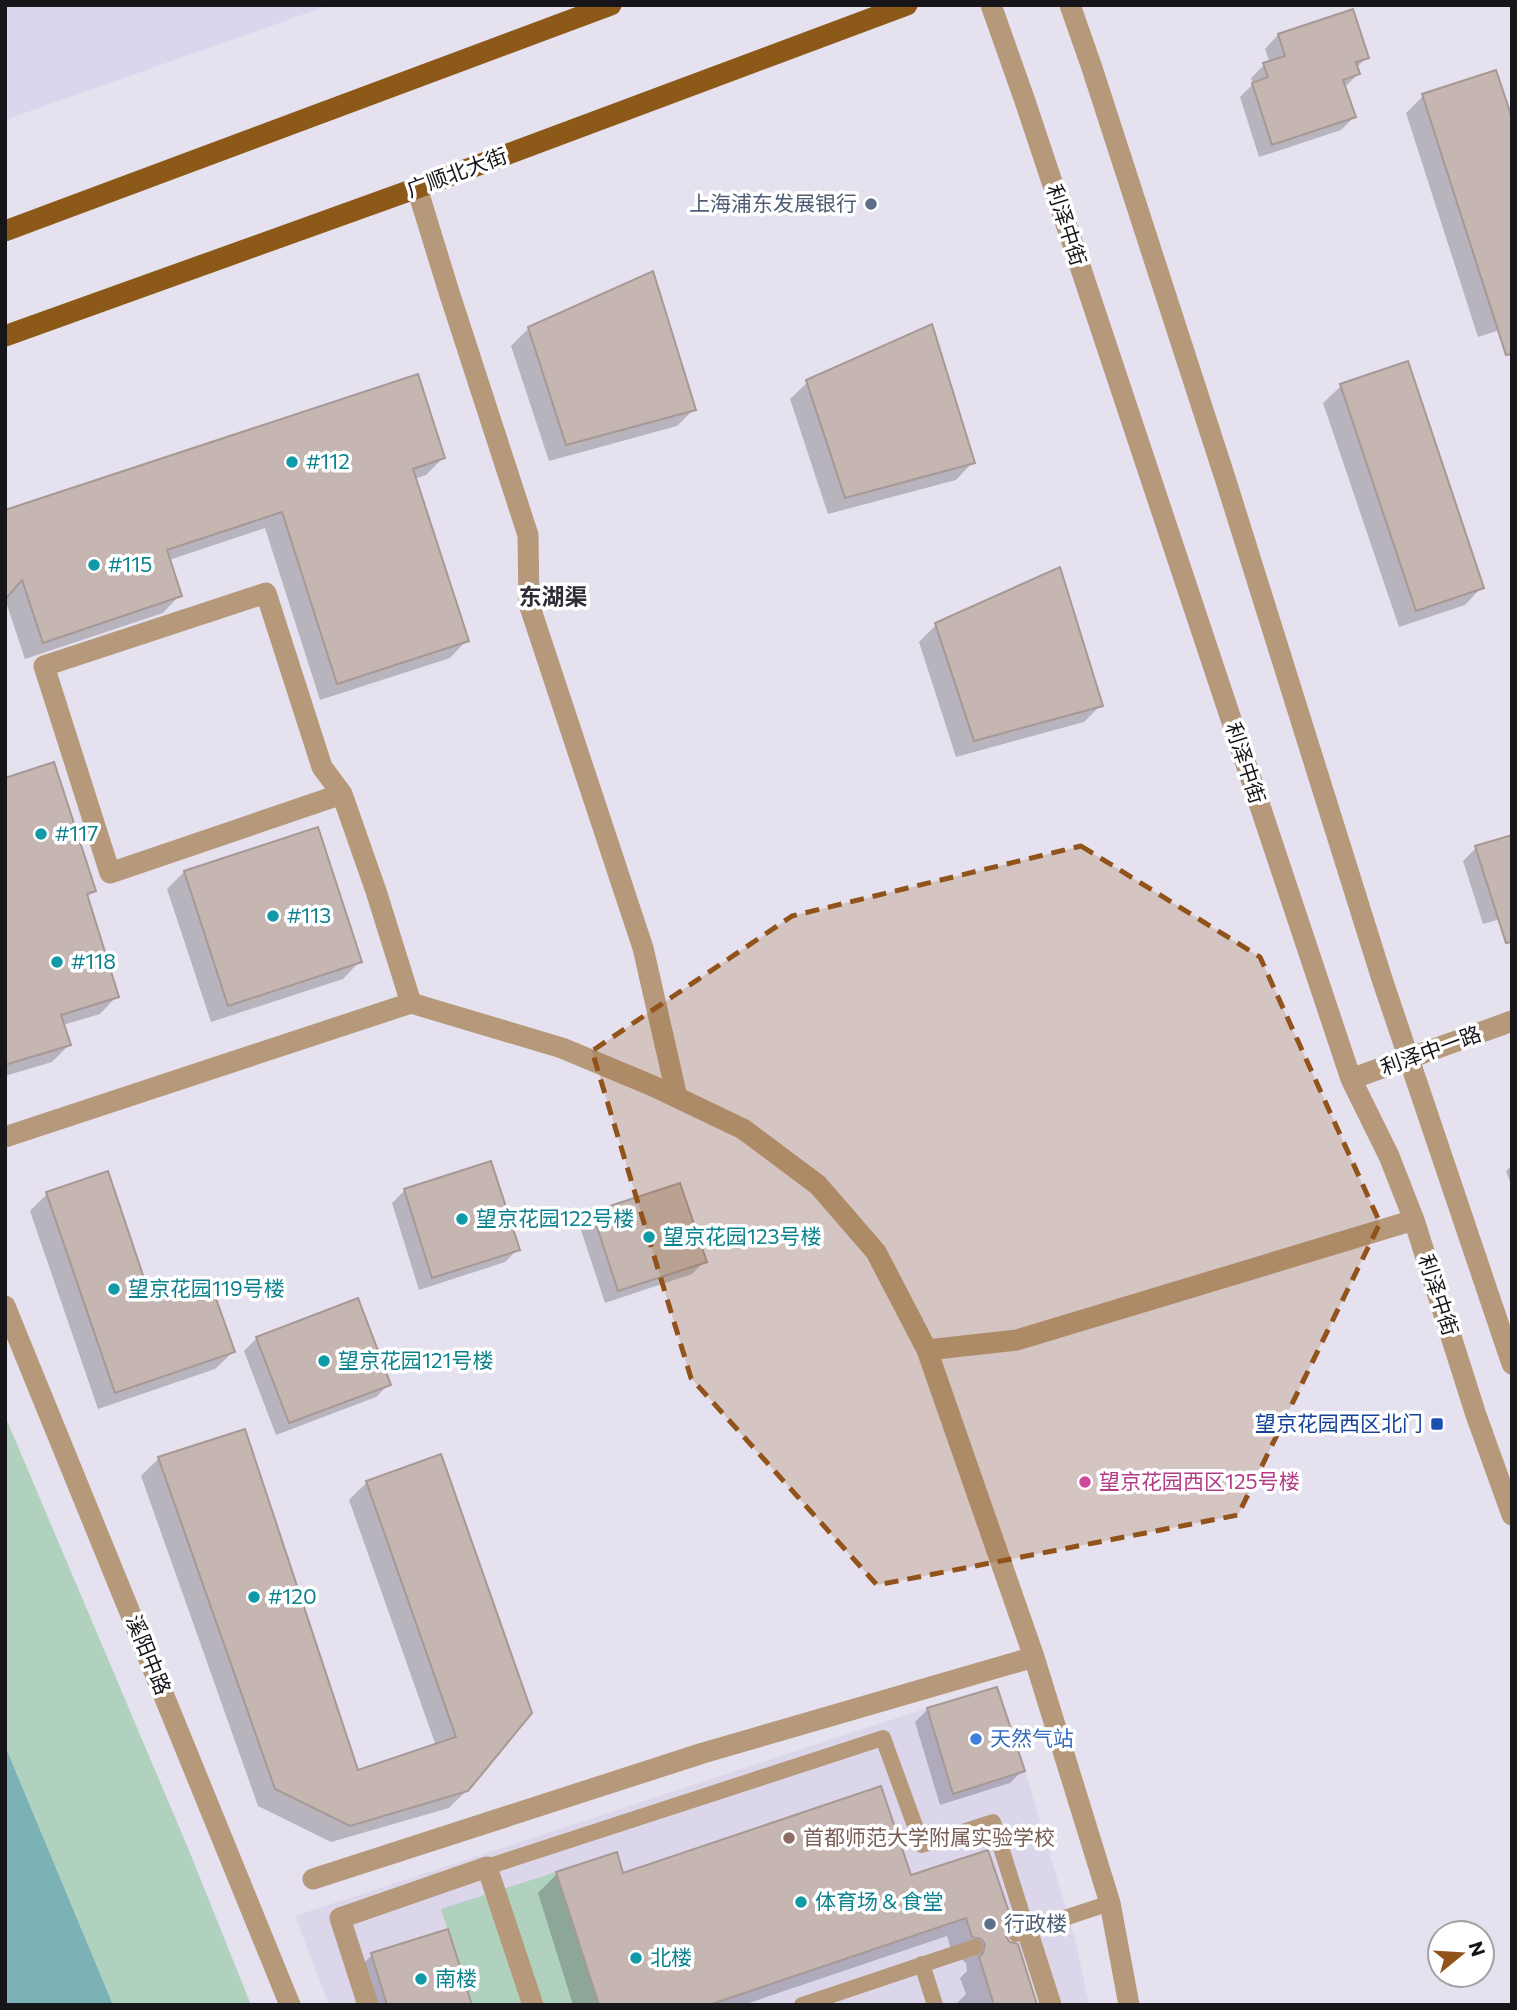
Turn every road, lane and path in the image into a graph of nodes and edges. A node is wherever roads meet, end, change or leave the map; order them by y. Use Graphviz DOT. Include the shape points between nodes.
graph roads {
  1 [pos="611,5"];
  2 [pos="907,5"];
  3 [pos="991,5"];
  4 [pos="1070,5"];
  5 [pos="417,188"];
  6 [pos="5,231"];
  7 [pos="5,336"];
  8 [pos="342,794"];
  9 [pos="411,1003"];
  10 [pos="1512,1021"];
  11 [pos="1410,1059"];
  12 [pos="1351,1079"];
  13 [pos="677,1097"];
  14 [pos="5,1137"];
  15 [pos="1414,1220"];
  16 [pos="5,1306"];
  17 [pos="927,1350"];
  18 [pos="1512,1364"];
  19 [pos="1512,1516"];
  20 [pos="1034,1657"];
  21 [pos="487,1867"];
  22 [pos="313,1879"];
  23 [pos="1110,1903"];
  24 [pos="1021,1932"];
  25 [pos="975,1947"];
  26 [pos="922,1964"];
  27 [pos="290,2005"];
  28 [pos="368,2005"];
  29 [pos="533,2005"];
  30 [pos="802,2005"];
  31 [pos="935,2005"];
  32 [pos="1051,2005"];
  33 [pos="1129,2005"];
  1 -- 6 [label="main road"];
  2 -- 5 [label="main road, 广顺北大街"];
  3 -- 12 [label="street, 利泽中街"];
  4 -- 11 [label="street"];
  5 -- 7 [label="main road, 广顺北大街"];
  5 -- 13 [label="street" via="528,535 529,604 643,948"];
  8 -- 8 [label="street" via="322,767 266,593 44,666 110,873"];
  8 -- 9 [label="street"];
  9 -- 13 [label="street" via="562,1048"];
  9 -- 14 [label="street"];
  10 -- 11 [label="street, 利泽中一路"];
  11 -- 12 [label="street, 利泽中一路"];
  11 -- 18 [label="street"];
  12 -- 15 [label="street, 利泽中街"];
  13 -- 17 [label="street" via="743,1129 818,1185 876,1252"];
  15 -- 17 [label="street" via="1017,1340"];
  15 -- 19 [label="street, 利泽中街"];
  16 -- 27 [label="street, 溪阳中路"];
  17 -- 20 [label="street"];
  20 -- 22 [label="street" via="703,1754"];
  20 -- 23 [label="street"];
  21 -- 24 [label="lane" via="883,1738 922,1845 993,1822"];
  21 -- 28 [label="street" via="340,1918"];
  21 -- 29 [label="street"];
  23 -- 24 [label="lane"];
  23 -- 33 [label="street"];
  24 -- 32 [label="street"];
  25 -- 26 [label="lane"];
  26 -- 30 [label="lane"];
  26 -- 31 [label="lane"];
}
